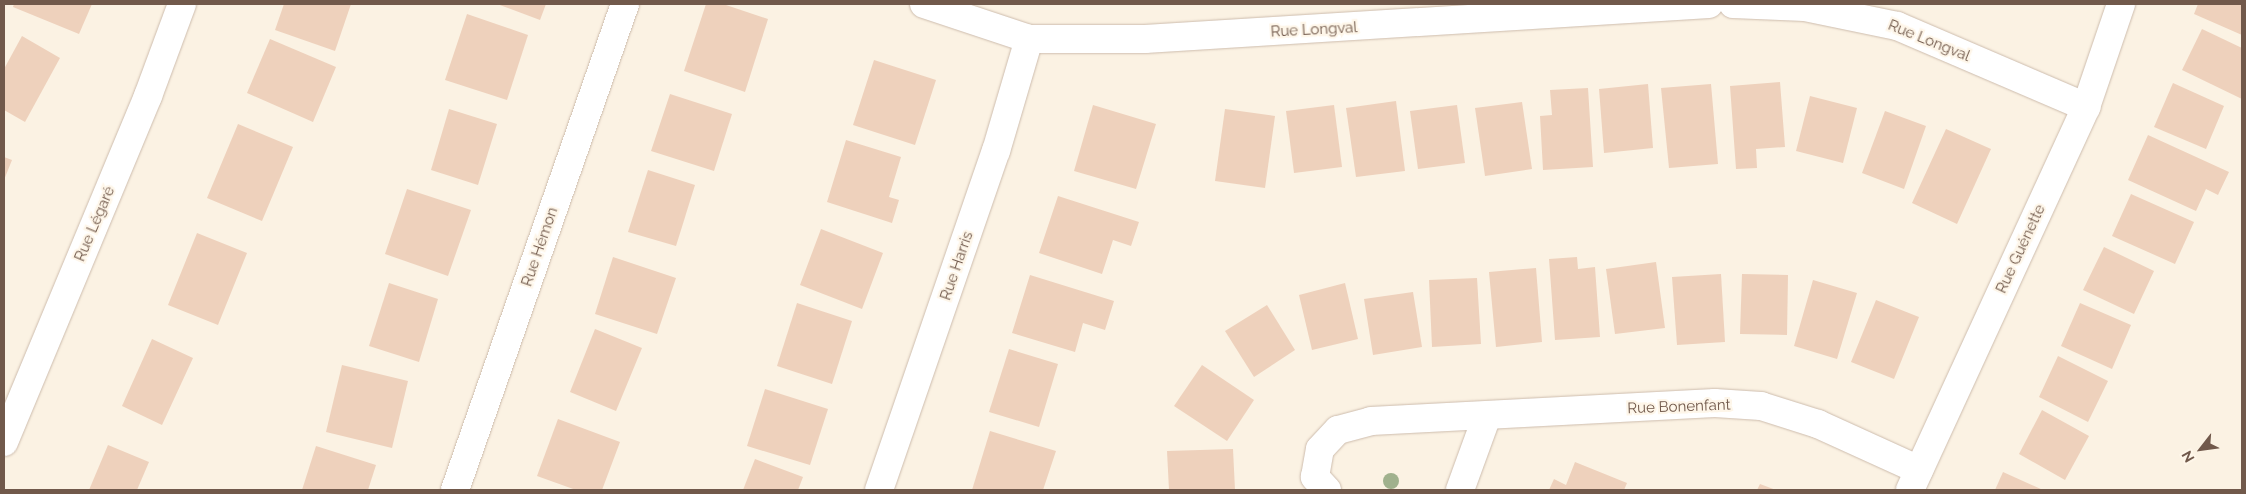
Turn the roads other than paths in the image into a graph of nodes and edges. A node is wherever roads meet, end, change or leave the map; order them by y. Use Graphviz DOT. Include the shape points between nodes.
graph roads {
  1 [pos="182,4"];
  2 [pos="625,4"];
  3 [pos="924,4"];
  4 [pos="1709,4"];
  5 [pos="1733,4"];
  6 [pos="2122,4"];
  7 [pos="1029,39"];
  8 [pos="2086,107"];
  9 [pos="1487,416"];
  10 [pos="4,442"];
  11 [pos="1914,480"];
  12 [pos="455,490"];
  13 [pos="878,490"];
  14 [pos="1328,490"];
  15 [pos="1460,490"];
  1 -- 10 [label="street, Rue Légaré" via="148,96"];
  2 -- 12 [label="street, Rue Hémon"];
  3 -- 7 [label="street, Rue Longval"];
  4 -- 7 [label="street, Rue Longval" via="1145,39"];
  5 -- 8 [label="street, Rue Longval" via="1805,7 1897,26"];
  6 -- 8 [label="street, Rue Guénette"];
  7 -- 13 [label="street, Rue Harris" via="996,151"];
  8 -- 11 [label="street, Rue Guénette"];
  9 -- 11 [label="street, Rue Bonenfant" via="1715,403 1761,406 1818,424"];
  9 -- 14 [label="street, Rue Bonenfant" via="1370,421 1338,430 1320,450 1315,477"];
  9 -- 15 [label="street"];
}
